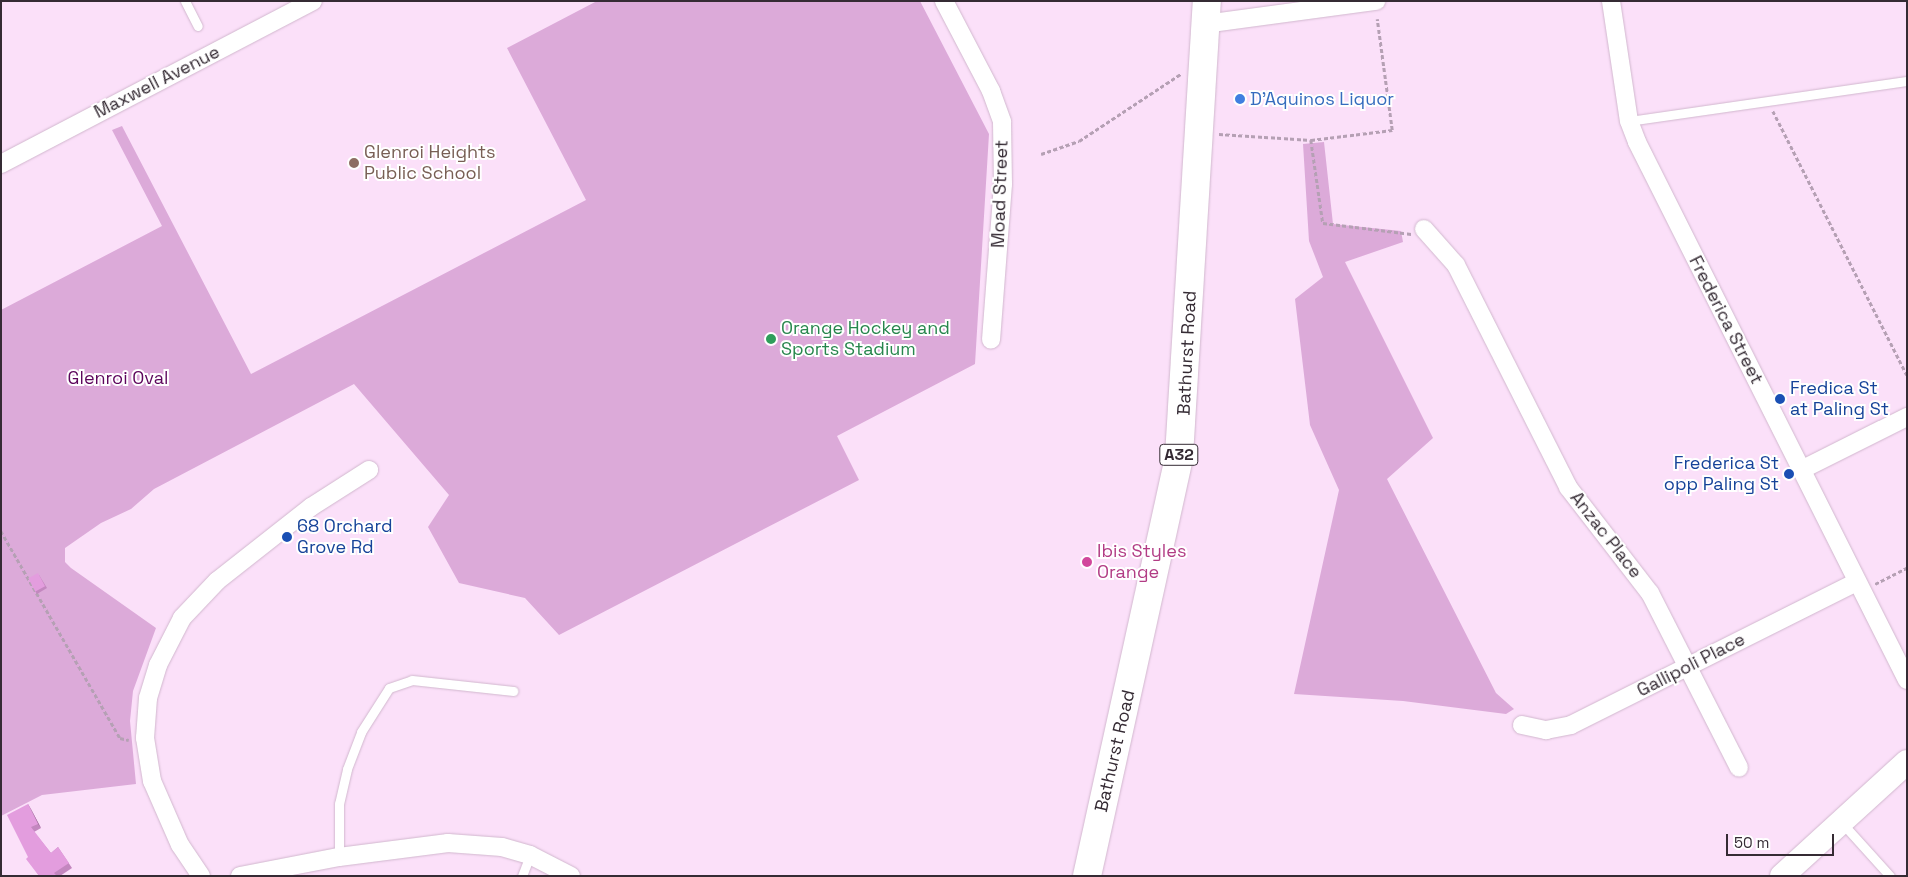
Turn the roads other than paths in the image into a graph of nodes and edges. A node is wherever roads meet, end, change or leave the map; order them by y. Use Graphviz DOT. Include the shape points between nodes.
graph roads {
  1 [pos="185,1"];
  2 [pos="313,1"];
  3 [pos="944,1"];
  4 [pos="1376,1"];
  5 [pos="1612,1"];
  6 [pos="1206,13"];
  7 [pos="198,26"];
  8 [pos="1907,81"];
  9 [pos="1630,121"];
  10 [pos="2,161"];
  11 [pos="1424,228"];
  12 [pos="991,340"];
  13 [pos="1907,417"];
  14 [pos="369,470"];
  15 [pos="1801,470"];
  16 [pos="1859,587"];
  17 [pos="1686,667"];
  18 [pos="1907,680"];
  19 [pos="513,691"];
  20 [pos="1522,725"];
  21 [pos="1907,762"];
  22 [pos="1739,768"];
  23 [pos="1842,824"];
  24 [pos="530,855"];
  25 [pos="340,857"];
  26 [pos="201,876"];
  27 [pos="240,876"];
  28 [pos="522,876"];
  29 [pos="571,876"];
  30 [pos="1087,876"];
  31 [pos="1782,876"];
  32 [pos="1890,876"];
  1 -- 7 [label="lane"];
  2 -- 10 [label="street, Maxwell Avenue"];
  3 -- 12 [label="street, Moad Street" via="991,91 1002,122 1003,184"];
  4 -- 6 [label="street"];
  5 -- 9 [label="street, Frederica Street"];
  6 -- 30 [label="highway, Bathurst Road / A32" via="1179,456"];
  8 -- 9 [label="lane"];
  9 -- 15 [label="street, Frederica Street" via="1637,142"];
  11 -- 17 [label="street, Anzac Place" via="1456,265 1568,487 1650,593"];
  13 -- 15 [label="street"];
  14 -- 26 [label="street" via="311,507 217,581 182,618 158,665 148,698 145,738 158,799 180,845"];
  15 -- 16 [label="street, Frederica Street"];
  16 -- 17 [label="street, Gallipoli Place"];
  16 -- 18 [label="street, Frederica Street"];
  17 -- 20 [label="street, Gallipoli Place" via="1571,725 1546,730"];
  17 -- 22 [label="street, Anzac Place"];
  19 -- 25 [label="lane" via="412,680 389,688 361,732 347,769 340,804"];
  21 -- 23 [label="street"];
  23 -- 31 [label="street"];
  23 -- 32 [label="lane"];
  24 -- 25 [label="street" via="502,846 448,843"];
  24 -- 28 [label="lane"];
  24 -- 29 [label="street"];
  25 -- 27 [label="street"];
}
